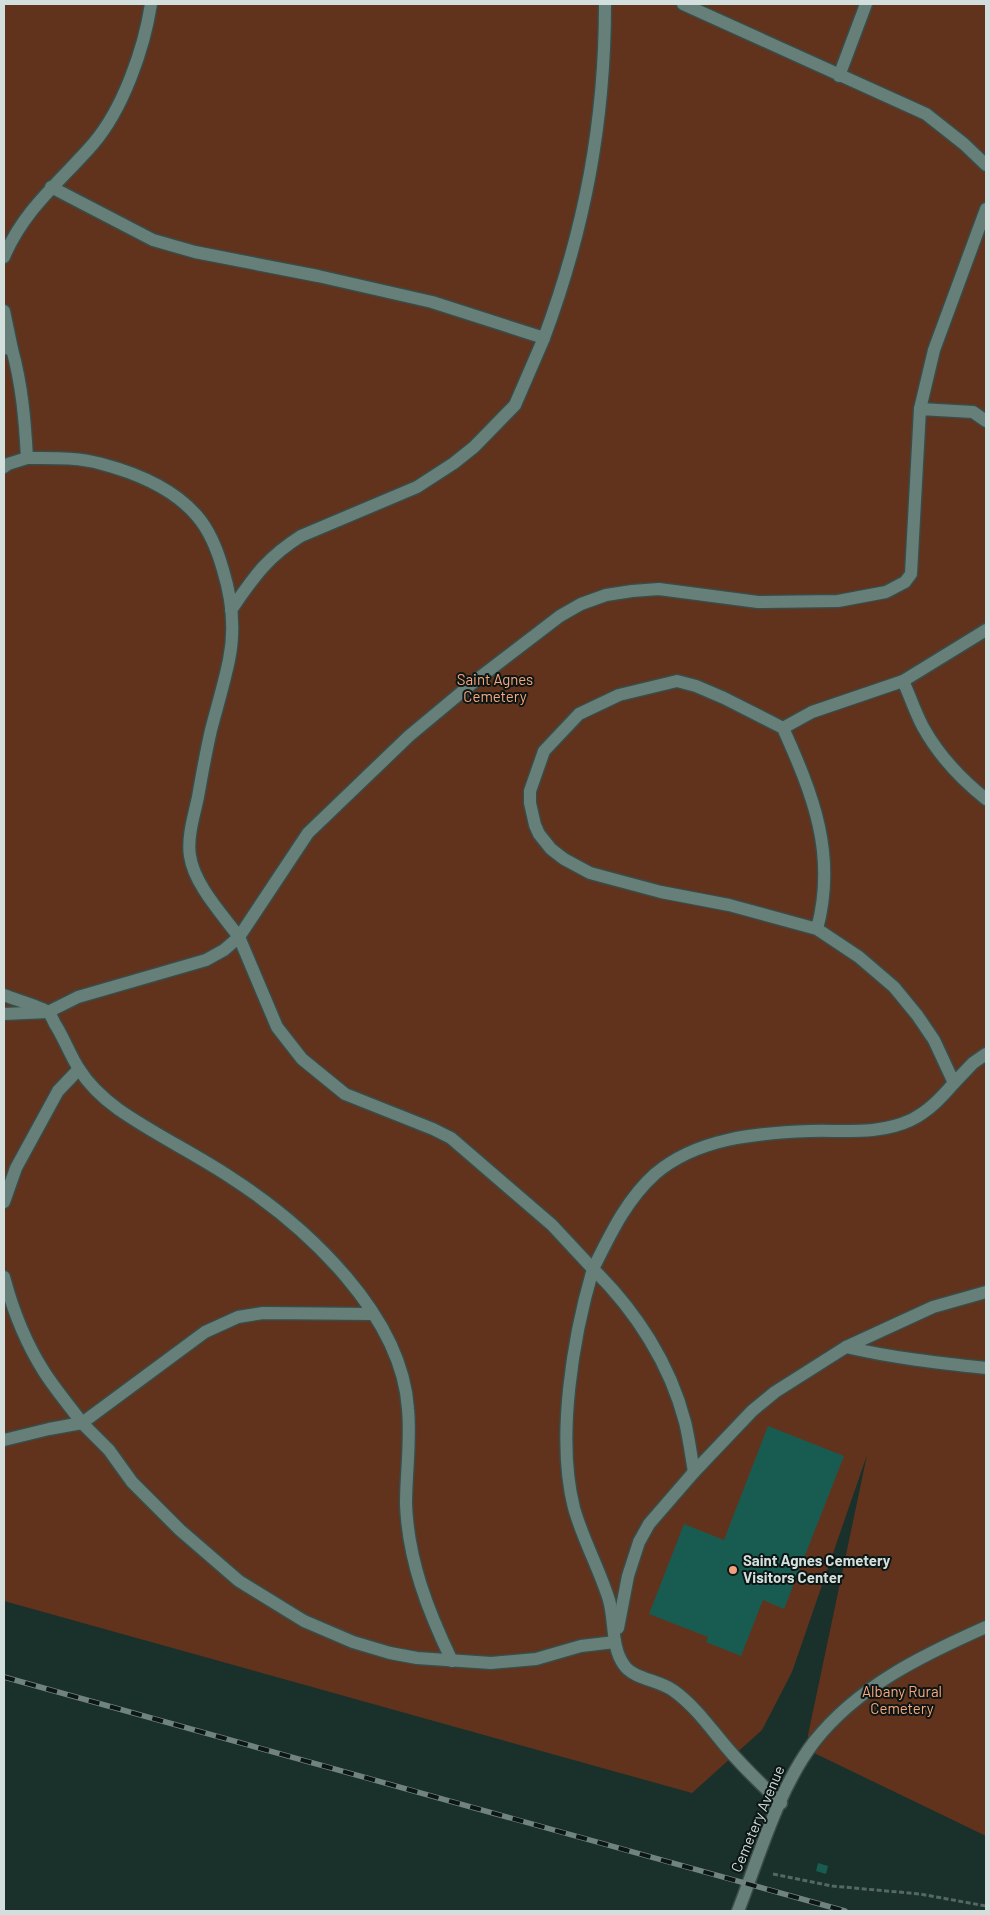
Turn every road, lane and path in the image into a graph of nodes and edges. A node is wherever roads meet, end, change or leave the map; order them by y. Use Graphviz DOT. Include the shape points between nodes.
graph roads {
  1 [pos="151,4"];
  2 [pos="604,4"];
  3 [pos="683,4"];
  4 [pos="866,4"];
  5 [pos="839,76"];
  6 [pos="986,165"];
  7 [pos="51,187"];
  8 [pos="986,209"];
  9 [pos="4,257"];
  10 [pos="4,311"];
  11 [pos="544,338"];
  12 [pos="8,349"];
  13 [pos="920,409"];
  14 [pos="986,421"];
  15 [pos="27,458"];
  16 [pos="4,467"];
  17 [pos="231,610"];
  18 [pos="986,630"];
  19 [pos="903,680"];
  20 [pos="783,728"];
  21 [pos="986,799"];
  22 [pos="817,929"];
  23 [pos="239,936"];
  24 [pos="4,995"];
  25 [pos="48,1012"];
  26 [pos="4,1014"];
  27 [pos="986,1054"];
  28 [pos="79,1069"];
  29 [pos="954,1083"];
  30 [pos="4,1202"];
  31 [pos="593,1269"];
  32 [pos="4,1277"];
  33 [pos="986,1292"];
  34 [pos="373,1314"];
  35 [pos="846,1347"];
  36 [pos="986,1368"];
  37 [pos="82,1423"];
  38 [pos="4,1440"];
  39 [pos="694,1472"];
  40 [pos="986,1627"];
  41 [pos="615,1642"];
  42 [pos="452,1661"];
  43 [pos="780,1803"];
  44 [pos="753,1870"];
  45 [pos="986,1906"];
  46 [pos="738,1911"];
  1 -- 7 [label="lane" via="140,54 119,102 94,143"];
  2 -- 11 [label="lane" via="602,89 586,198"];
  3 -- 5 [label="lane"];
  4 -- 5 [label="lane"];
  5 -- 6 [label="lane" via="926,114"];
  7 -- 9 [label="lane" via="14,234"];
  7 -- 11 [label="lane" via="153,240 169,245 432,302"];
  8 -- 13 [label="lane" via="934,350"];
  10 -- 12 [label="lane"];
  11 -- 17 [label="lane" via="515,406 474,448 417,487 287,544 256,572"];
  12 -- 15 [label="lane" via="20,387"];
  13 -- 14 [label="lane" via="974,412"];
  13 -- 23 [label="lane" via="911,574 905,582 886,592 838,601 758,602 659,589 606,595 582,604 560,616 460,693 409,736 308,833"];
  15 -- 16 [label="lane"];
  15 -- 17 [label="lane" via="102,463 168,491 198,517 213,542 229,589"];
  17 -- 23 [label="lane" via="229,659 190,843 193,870"];
  18 -- 19 [label="lane"];
  19 -- 20 [label="lane" via="812,712"];
  19 -- 21 [label="lane" via="922,726 932,741"];
  20 -- 22 [label="lane" via="816,808 822,839 824,894"];
  20 -- 22 [label="lane" via="724,698 677,681 619,695 579,714 544,751 530,791 532,816 538,834 551,849 590,873"];
  22 -- 29 [label="lane" via="859,957 894,987 934,1040"];
  23 -- 25 [label="lane" via="206,960 78,997"];
  23 -- 31 [label="lane" via="277,1027 302,1059 345,1094 451,1138 552,1225"];
  24 -- 25 [label="lane"];
  25 -- 26 [label="lane"];
  25 -- 28 [label="lane"];
  27 -- 29 [label="lane" via="972,1063"];
  28 -- 30 [label="lane" via="58,1091 16,1168"];
  28 -- 34 [label="lane" via="118,1109 235,1180 316,1243"];
  29 -- 31 [label="lane" via="924,1113 897,1125 861,1131 809,1131 740,1137 674,1160 656,1174 623,1211"];
  31 -- 39 [label="lane" via="617,1292 662,1363 686,1423"];
  31 -- 41 [label="lane" via="583,1306 571,1381 568,1470 582,1533 609,1600"];
  32 -- 37 [label="lane" via="8,1294 42,1370"];
  33 -- 35 [label="lane" via="933,1307"];
  34 -- 37 [label="lane" via="263,1313 238,1316 205,1332"];
  34 -- 42 [label="lane" via="396,1354 405,1389 408,1409 408,1534 415,1565 435,1624"];
  35 -- 36 [label="lane" via="898,1358"];
  35 -- 39 [label="lane" via="768,1399"];
  37 -- 38 [label="lane"];
  37 -- 42 [label="lane" via="109,1450 132,1482 180,1530 239,1581 304,1621 352,1642 390,1653"];
  39 -- 41 [label="lane" via="649,1524 639,1542 628,1576"];
  40 -- 43 [label="lane, Cemetery Avenue" via="898,1670 864,1693 814,1742"];
  41 -- 42 [label="lane" via="581,1646 536,1659"];
  41 -- 43 [label="lane" via="620,1659 628,1670 674,1691"];
  43 -- 44 [label="lane, Cemetery Avenue"];
  44 -- 45 [label="path" via="832,1886 898,1890"];
  44 -- 46 [label="lane, Cemetery Avenue"];
}
